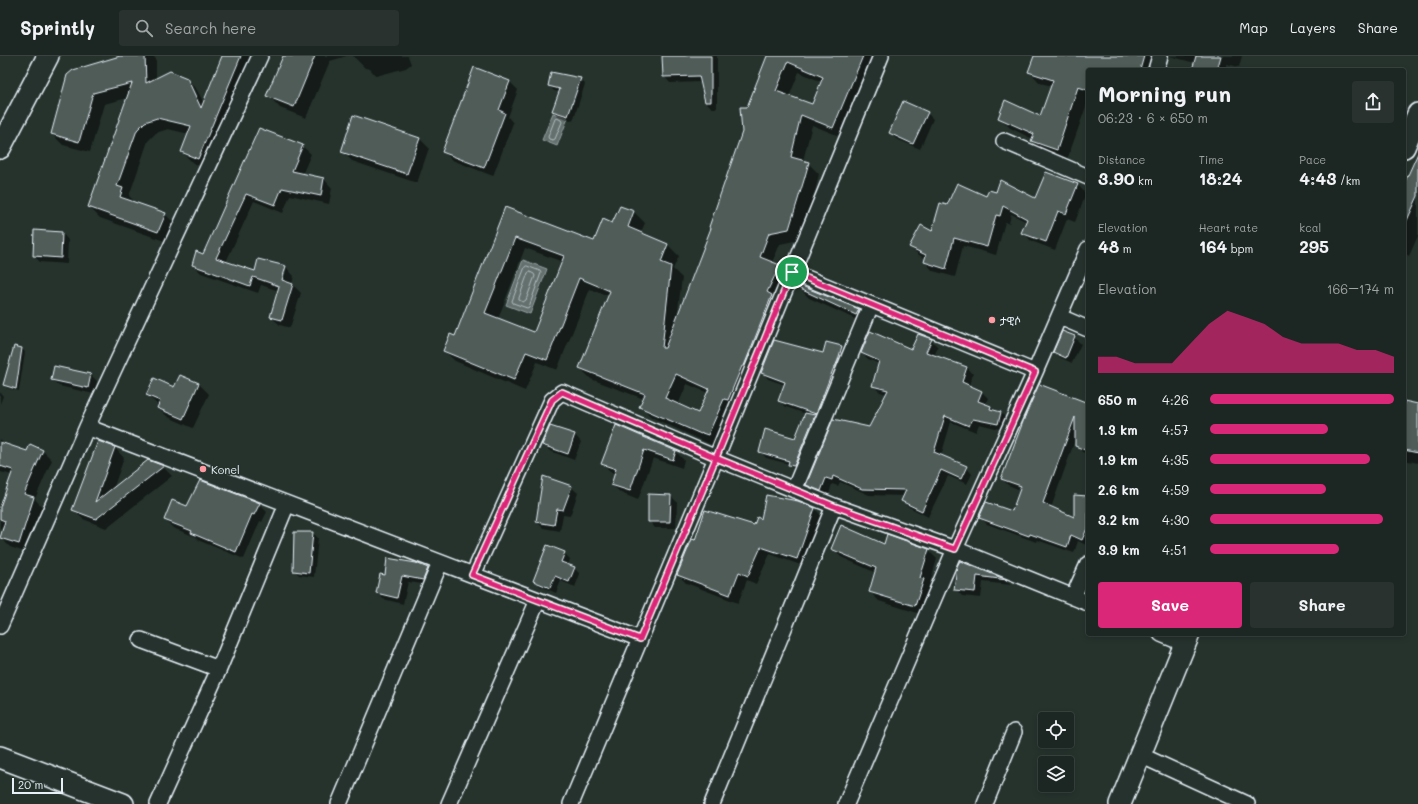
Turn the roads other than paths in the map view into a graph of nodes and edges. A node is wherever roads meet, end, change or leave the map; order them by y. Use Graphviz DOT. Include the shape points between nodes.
graph roads {
  1 [pos="260,56"];
  2 [pos="881,56"];
  3 [pos="1160,56"];
  4 [pos="46,57"];
  5 [pos="1157,68"];
  6 [pos="1418,114"];
  7 [pos="1004,141"];
  8 [pos="1406,142"];
  9 [pos="0,148"];
  10 [pos="1086,176"];
  11 [pos="1086,254"];
  12 [pos="792,272"];
  13 [pos="872,305"];
  14 [pos="1060,317"];
  15 [pos="1086,328"];
  16 [pos="1035,372"];
  17 [pos="87,427"];
  18 [pos="716,458"];
  19 [pos="794,490"];
  20 [pos="287,504"];
  21 [pos="834,506"];
  22 [pos="955,549"];
  23 [pos="440,563"];
  24 [pos="1086,568"];
  25 [pos="472,575"];
  26 [pos="1073,597"];
  27 [pos="538,600"];
  28 [pos="1086,602"];
  29 [pos="0,626"];
  30 [pos="1171,636"];
  31 [pos="640,639"];
  32 [pos="1187,639"];
  33 [pos="141,640"];
  34 [pos="219,669"];
  35 [pos="1014,732"];
  36 [pos="1140,755"];
  37 [pos="0,757"];
  38 [pos="123,804"];
  39 [pos="158,804"];
  40 [pos="339,804"];
  41 [pos="449,804"];
  42 [pos="571,804"];
  43 [pos="712,804"];
  44 [pos="846,804"];
  45 [pos="985,804"];
  46 [pos="1120,804"];
  47 [pos="1248,804"];
  1 -- 17 [label="street"];
  2 -- 12 [label="street"];
  3 -- 5 [label="street"];
  4 -- 9 [label="street"];
  6 -- 8 [label="street"];
  7 -- 10 [label="street"];
  11 -- 14 [label="street"];
  12 -- 13 [label="street"];
  12 -- 18 [label="street"];
  13 -- 16 [label="street"];
  13 -- 19 [label="street"];
  14 -- 15 [label="street"];
  14 -- 16 [label="street"];
  16 -- 22 [label="street"];
  17 -- 20 [label="street"];
  17 -- 29 [label="street"];
  18 -- 19 [label="street"];
  18 -- 25 [label="street" via="562,392 552,400"];
  18 -- 31 [label="street"];
  19 -- 21 [label="street"];
  20 -- 23 [label="street"];
  20 -- 34 [label="street"];
  21 -- 22 [label="street"];
  21 -- 43 [label="street"];
  22 -- 26 [label="street"];
  22 -- 44 [label="street"];
  23 -- 25 [label="street"];
  23 -- 40 [label="street"];
  24 -- 26 [label="street"];
  25 -- 27 [label="street"];
  26 -- 28 [label="street"];
  27 -- 31 [label="street"];
  27 -- 41 [label="street"];
  30 -- 32 [label="street"];
  31 -- 42 [label="street"];
  32 -- 36 [label="street"];
  33 -- 34 [label="street"];
  34 -- 39 [label="street"];
  35 -- 45 [label="street"];
  36 -- 46 [label="street"];
  36 -- 47 [label="street"];
  37 -- 38 [label="street"];
}
